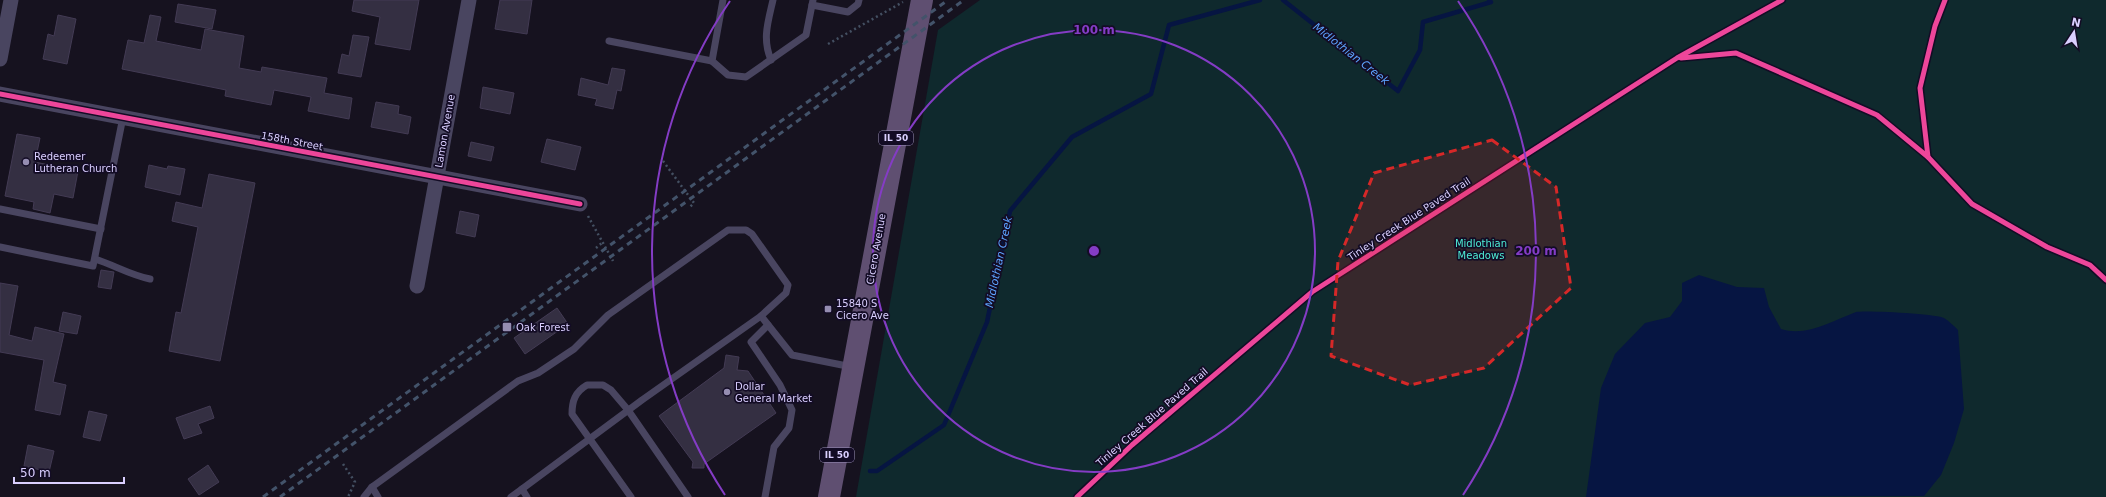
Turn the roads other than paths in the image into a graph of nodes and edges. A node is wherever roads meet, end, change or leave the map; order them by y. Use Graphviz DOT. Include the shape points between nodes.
graph roads {
  1 [pos="10,0"];
  2 [pos="469,0"];
  3 [pos="723,0"];
  4 [pos="772,0"];
  5 [pos="859,0"];
  6 [pos="922,0"];
  7 [pos="812,3"];
  8 [pos="609,41"];
  9 [pos="0,59"];
  10 [pos="771,60"];
  11 [pos="712,61"];
  12 [pos="0,94"];
  13 [pos="123,117"];
  14 [pos="436,178"];
  15 [pos="0,210"];
  16 [pos="584,210"];
  17 [pos="101,229"];
  18 [pos="0,247"];
  19 [pos="95,259"];
  20 [pos="150,279"];
  21 [pos="417,286"];
  22 [pos="761,316"];
  23 [pos="768,325"];
  24 [pos="854,368"];
  25 [pos="628,410"];
  26 [pos="589,440"];
  27 [pos="372,487"];
  28 [pos="522,489"];
  29 [pos="364,497"];
  30 [pos="378,497"];
  31 [pos="511,497"];
  32 [pos="527,497"];
  33 [pos="631,497"];
  34 [pos="688,497"];
  35 [pos="765,497"];
  36 [pos="830,497"];
  1 -- 9 [label="street"];
  2 -- 14 [label="street, Lamon Avenue"];
  3 -- 11 [label="lane"];
  4 -- 10 [label="lane" via="765,47"];
  5 -- 7 [label="lane" via="848,12"];
  6 -- 24 [label="main road, Cicero Avenue / IL 50"];
  7 -- 10 [label="lane" via="806,35"];
  8 -- 11 [label="lane"];
  10 -- 11 [label="lane" via="746,77 728,75"];
  12 -- 13 [label="street, 158th Street"];
  13 -- 14 [label="street, 158th Street"];
  13 -- 17 [label="lane"];
  14 -- 16 [label="street, 158th Street"];
  14 -- 21 [label="street, Lamon Avenue"];
  15 -- 17 [label="lane"];
  17 -- 19 [label="lane"];
  18 -- 19 [label="lane" via="93,266"];
  19 -- 20 [label="lane"];
  22 -- 23 [label="lane"];
  22 -- 25 [label="lane"];
  22 -- 27 [label="lane" via="786,293 788,285 752,234 746,230 728,230 608,315 580,345 546,368 518,381"];
  23 -- 24 [label="lane" via="792,355"];
  23 -- 35 [label="lane" via="751,342 780,385 792,410 789,428 774,447"];
  24 -- 36 [label="main road, Cicero Avenue / IL 50"];
  25 -- 26 [label="lane"];
  25 -- 26 [label="lane" via="611,390 602,385 587,385 582,388 572,403 572,414"];
  25 -- 34 [label="lane"];
  26 -- 28 [label="lane"];
  26 -- 33 [label="lane"];
  27 -- 29 [label="lane"];
  27 -- 30 [label="lane"];
  28 -- 31 [label="lane"];
  28 -- 32 [label="lane"];
}
